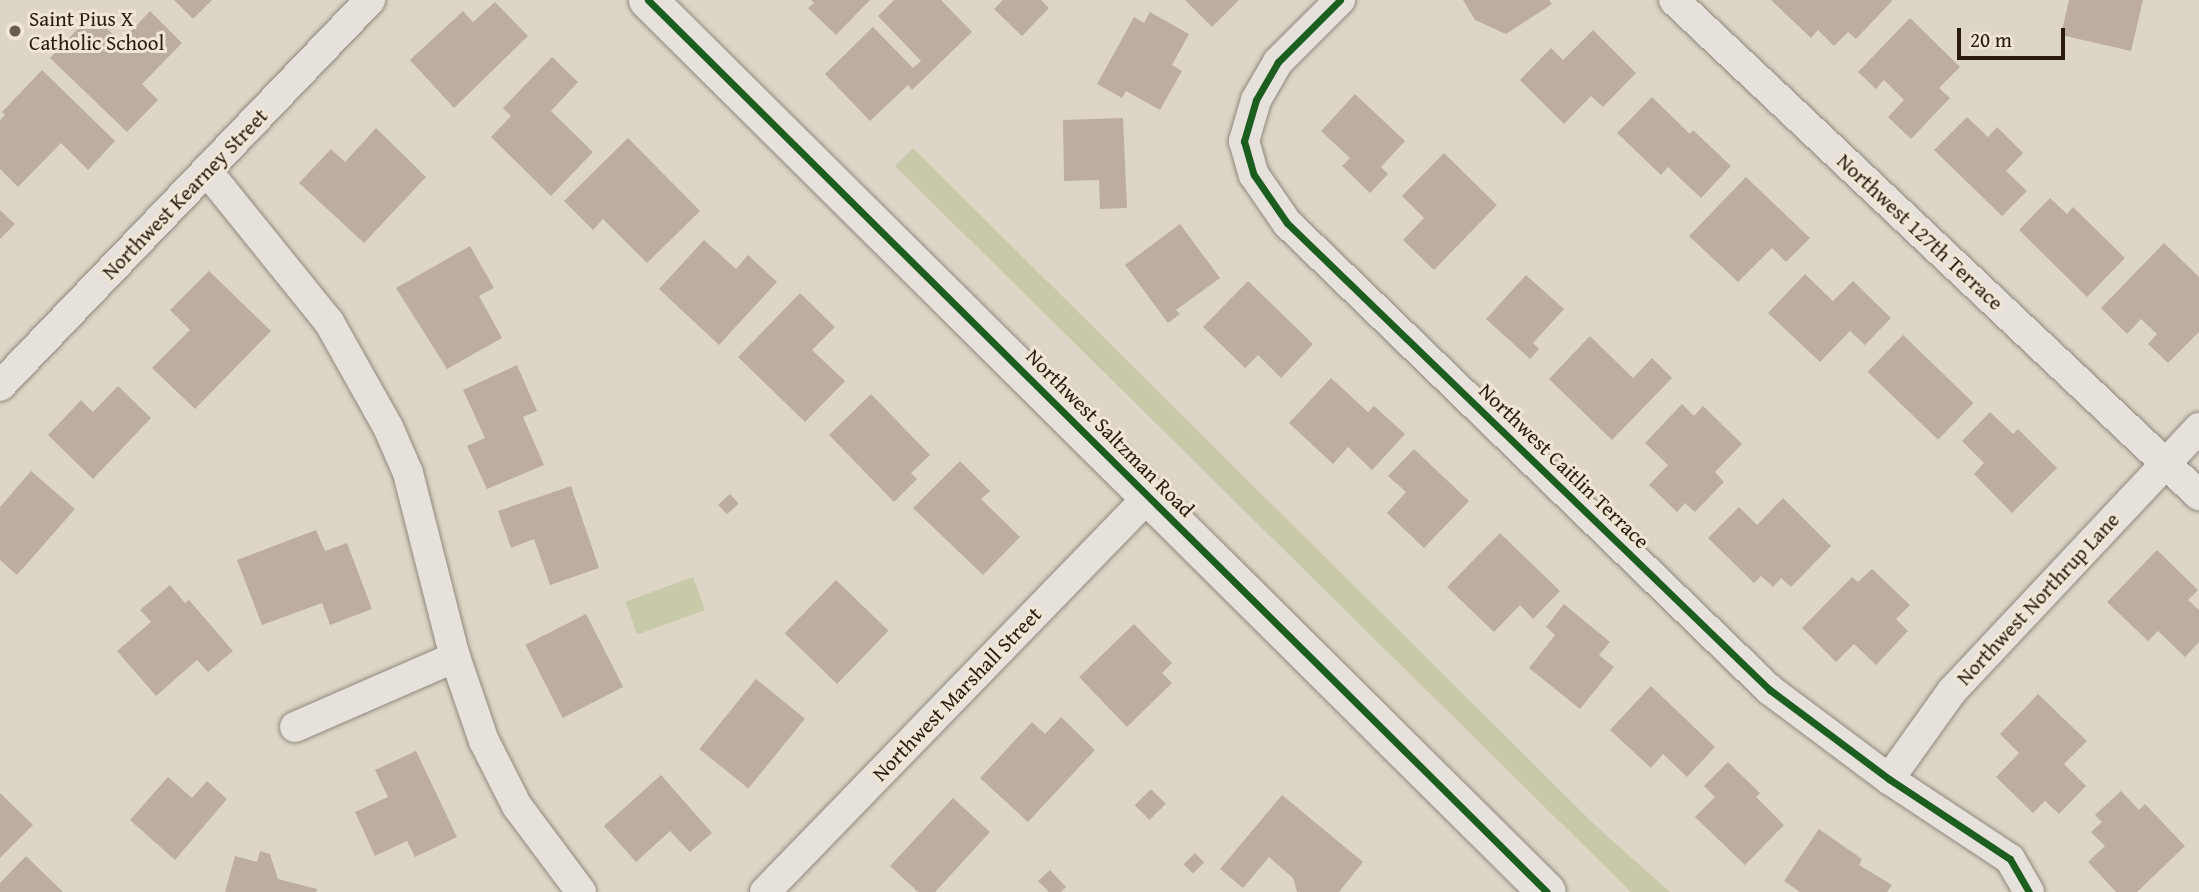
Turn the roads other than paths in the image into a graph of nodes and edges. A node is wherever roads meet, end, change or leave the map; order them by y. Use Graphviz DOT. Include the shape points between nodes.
graph roads {
  1 [pos="370,0"];
  2 [pos="648,0"];
  3 [pos="1340,0"];
  4 [pos="1674,0"];
  5 [pos="207,172"];
  6 [pos="0,386"];
  7 [pos="2199,428"];
  8 [pos="2166,464"];
  9 [pos="1149,495"];
  10 [pos="2199,495"];
  11 [pos="455,657"];
  12 [pos="295,727"];
  13 [pos="1889,779"];
  14 [pos="581,892"];
  15 [pos="765,892"];
  16 [pos="1547,892"];
  17 [pos="2029,892"];
  1 -- 5 [label="street, Northwest Kearney Street"];
  2 -- 9 [label="main road, Northwest Saltzman Road"];
  3 -- 13 [label="street, Northwest Caitlin Terrace" via="1278,62 1256,100 1244,141 1254,175 1268,199 1287,223 1770,690"];
  4 -- 8 [label="street, Northwest 127th Terrace"];
  5 -- 6 [label="street, Northwest Kearney Street"];
  5 -- 11 [label="street" via="328,322 388,427 423,524"];
  7 -- 8 [label="street, Northwest Northrup Lane"];
  8 -- 10 [label="street, Northwest 127th Terrace"];
  8 -- 13 [label="street, Northwest Northrup Lane" via="1952,691"];
  9 -- 15 [label="street, Northwest Marshall Street"];
  9 -- 16 [label="main road, Northwest Saltzman Road"];
  11 -- 12 [label="street"];
  11 -- 14 [label="street" via="484,741 517,806"];
  13 -- 17 [label="street, Northwest Caitlin Terrace" via="2010,859"];
}
